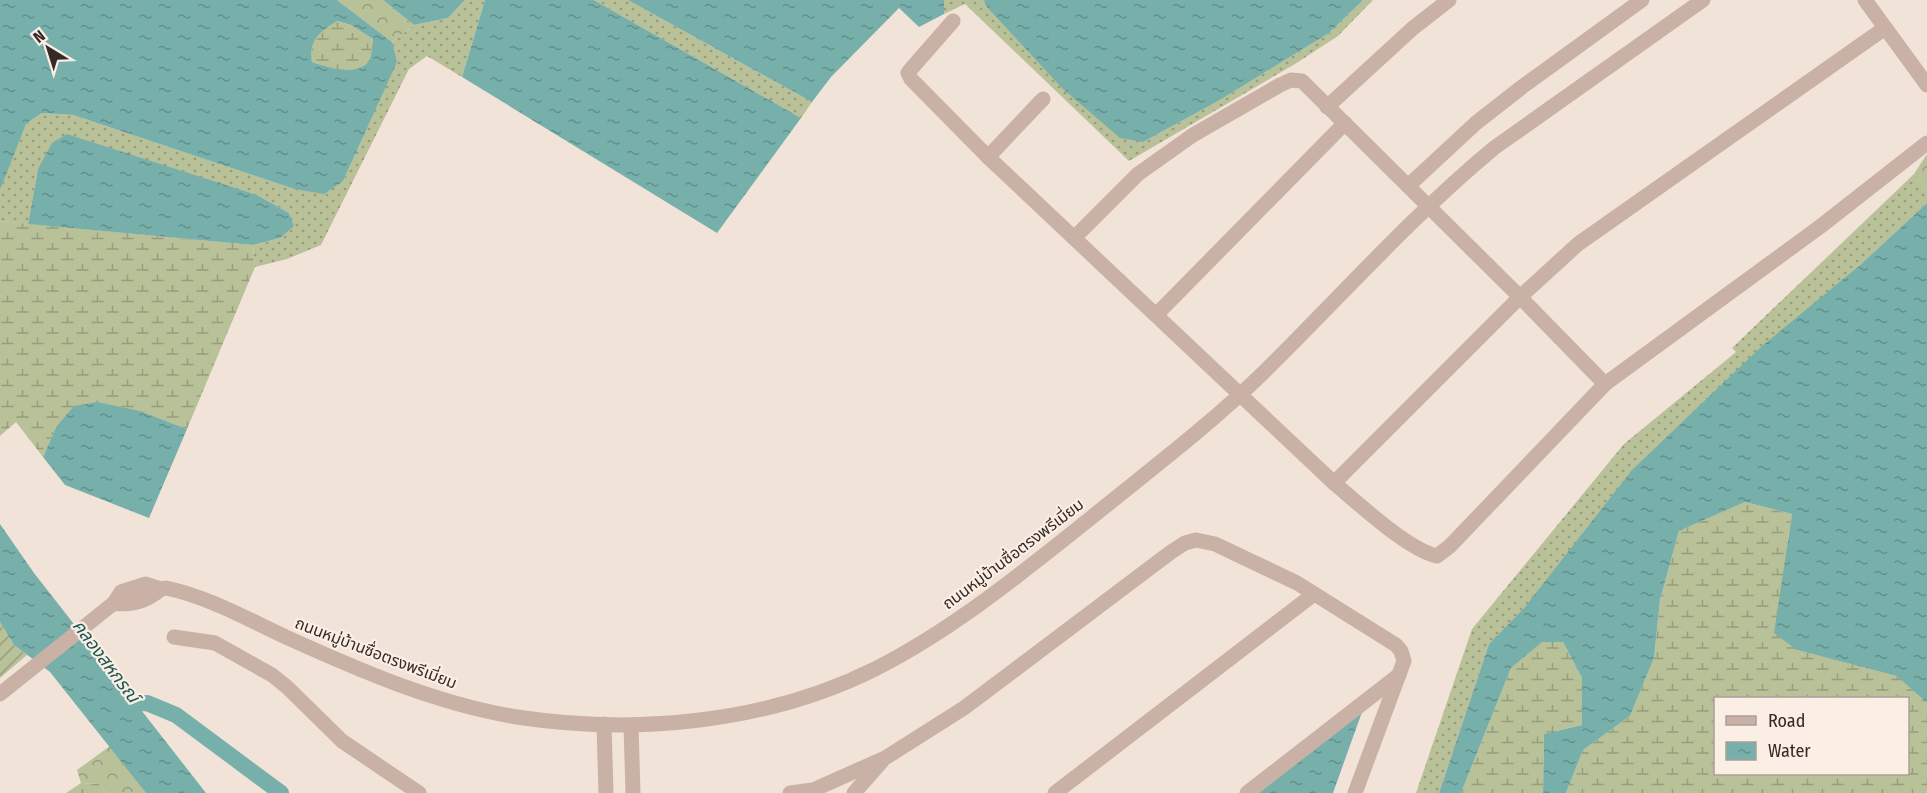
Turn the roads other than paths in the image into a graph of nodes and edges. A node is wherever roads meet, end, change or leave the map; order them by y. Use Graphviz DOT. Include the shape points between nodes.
graph roads {
  1 [pos="1449,0"];
  2 [pos="1642,0"];
  3 [pos="1703,0"];
  4 [pos="1865,0"];
  5 [pos="953,21"];
  6 [pos="1885,28"];
  7 [pos="1927,84"];
  8 [pos="1043,99"];
  9 [pos="1327,107"];
  10 [pos="1345,123"];
  11 [pos="1927,142"];
  12 [pos="988,158"];
  13 [pos="1408,186"];
  14 [pos="1429,206"];
  15 [pos="1074,238"];
  16 [pos="1520,297"];
  17 [pos="1156,315"];
  18 [pos="1605,384"];
  19 [pos="1240,395"];
  20 [pos="1334,483"];
  21 [pos="1314,594"];
  22 [pos="174,637"];
  23 [pos="1399,675"];
  24 [pos="0,694"];
  25 [pos="604,724"];
  26 [pos="631,726"];
  27 [pos="885,758"];
  28 [pos="818,792"];
  29 [pos="419,793"];
  30 [pos="606,793"];
  31 [pos="633,793"];
  32 [pos="790,793"];
  33 [pos="854,793"];
  34 [pos="1055,793"];
  35 [pos="1247,793"];
  36 [pos="1355,793"];
  1 -- 9 [label="street"];
  2 -- 13 [label="street" via="1476,123"];
  3 -- 14 [label="street, ถนนหมู่บ้านซื่อตรงพรีเมี่ยม" via="1494,148"];
  4 -- 6 [label="street"];
  5 -- 12 [label="street" via="908,73"];
  6 -- 7 [label="street"];
  6 -- 16 [label="street" via="1606,224 1560,259"];
  8 -- 12 [label="street"];
  9 -- 10 [label="street"];
  9 -- 15 [label="street" via="1302,81 1280,85 1192,135 1138,174"];
  10 -- 13 [label="street"];
  10 -- 17 [label="street"];
  11 -- 18 [label="street" via="1821,226"];
  12 -- 15 [label="street"];
  13 -- 14 [label="street"];
  14 -- 16 [label="street"];
  14 -- 19 [label="street, ถนนหมู่บ้านซื่อตรงพรีเมี่ยม"];
  15 -- 17 [label="street"];
  16 -- 18 [label="street"];
  16 -- 20 [label="street"];
  17 -- 19 [label="street"];
  18 -- 20 [label="street" via="1437,556 1392,531"];
  19 -- 20 [label="street"];
  19 -- 26 [label="street, ถนนหมู่บ้านซื่อตรงพรีเมี่ยม" via="1013,580 942,630 874,669 807,696 738,713"];
  21 -- 23 [label="street" via="1396,645 1404,661"];
  21 -- 27 [label="street" via="1215,544 1196,540 1185,543 964,708"];
  21 -- 34 [label="street"];
  22 -- 29 [label="street" via="215,643 272,675 342,741"];
  23 -- 35 [label="street"];
  23 -- 36 [label="street"];
  24 -- 25 [label="street, ถนนหมู่บ้านซื่อตรงพรีเมี่ยม" via="114,603 125,605 151,598 166,588 196,596 328,656 443,701 515,716"];
  25 -- 26 [label="street, ถนนหมู่บ้านซื่อตรงพรีเมี่ยม"];
  25 -- 30 [label="street"];
  26 -- 31 [label="street"];
  27 -- 28 [label="street"];
  27 -- 33 [label="street"];
  28 -- 32 [label="street"];
}
